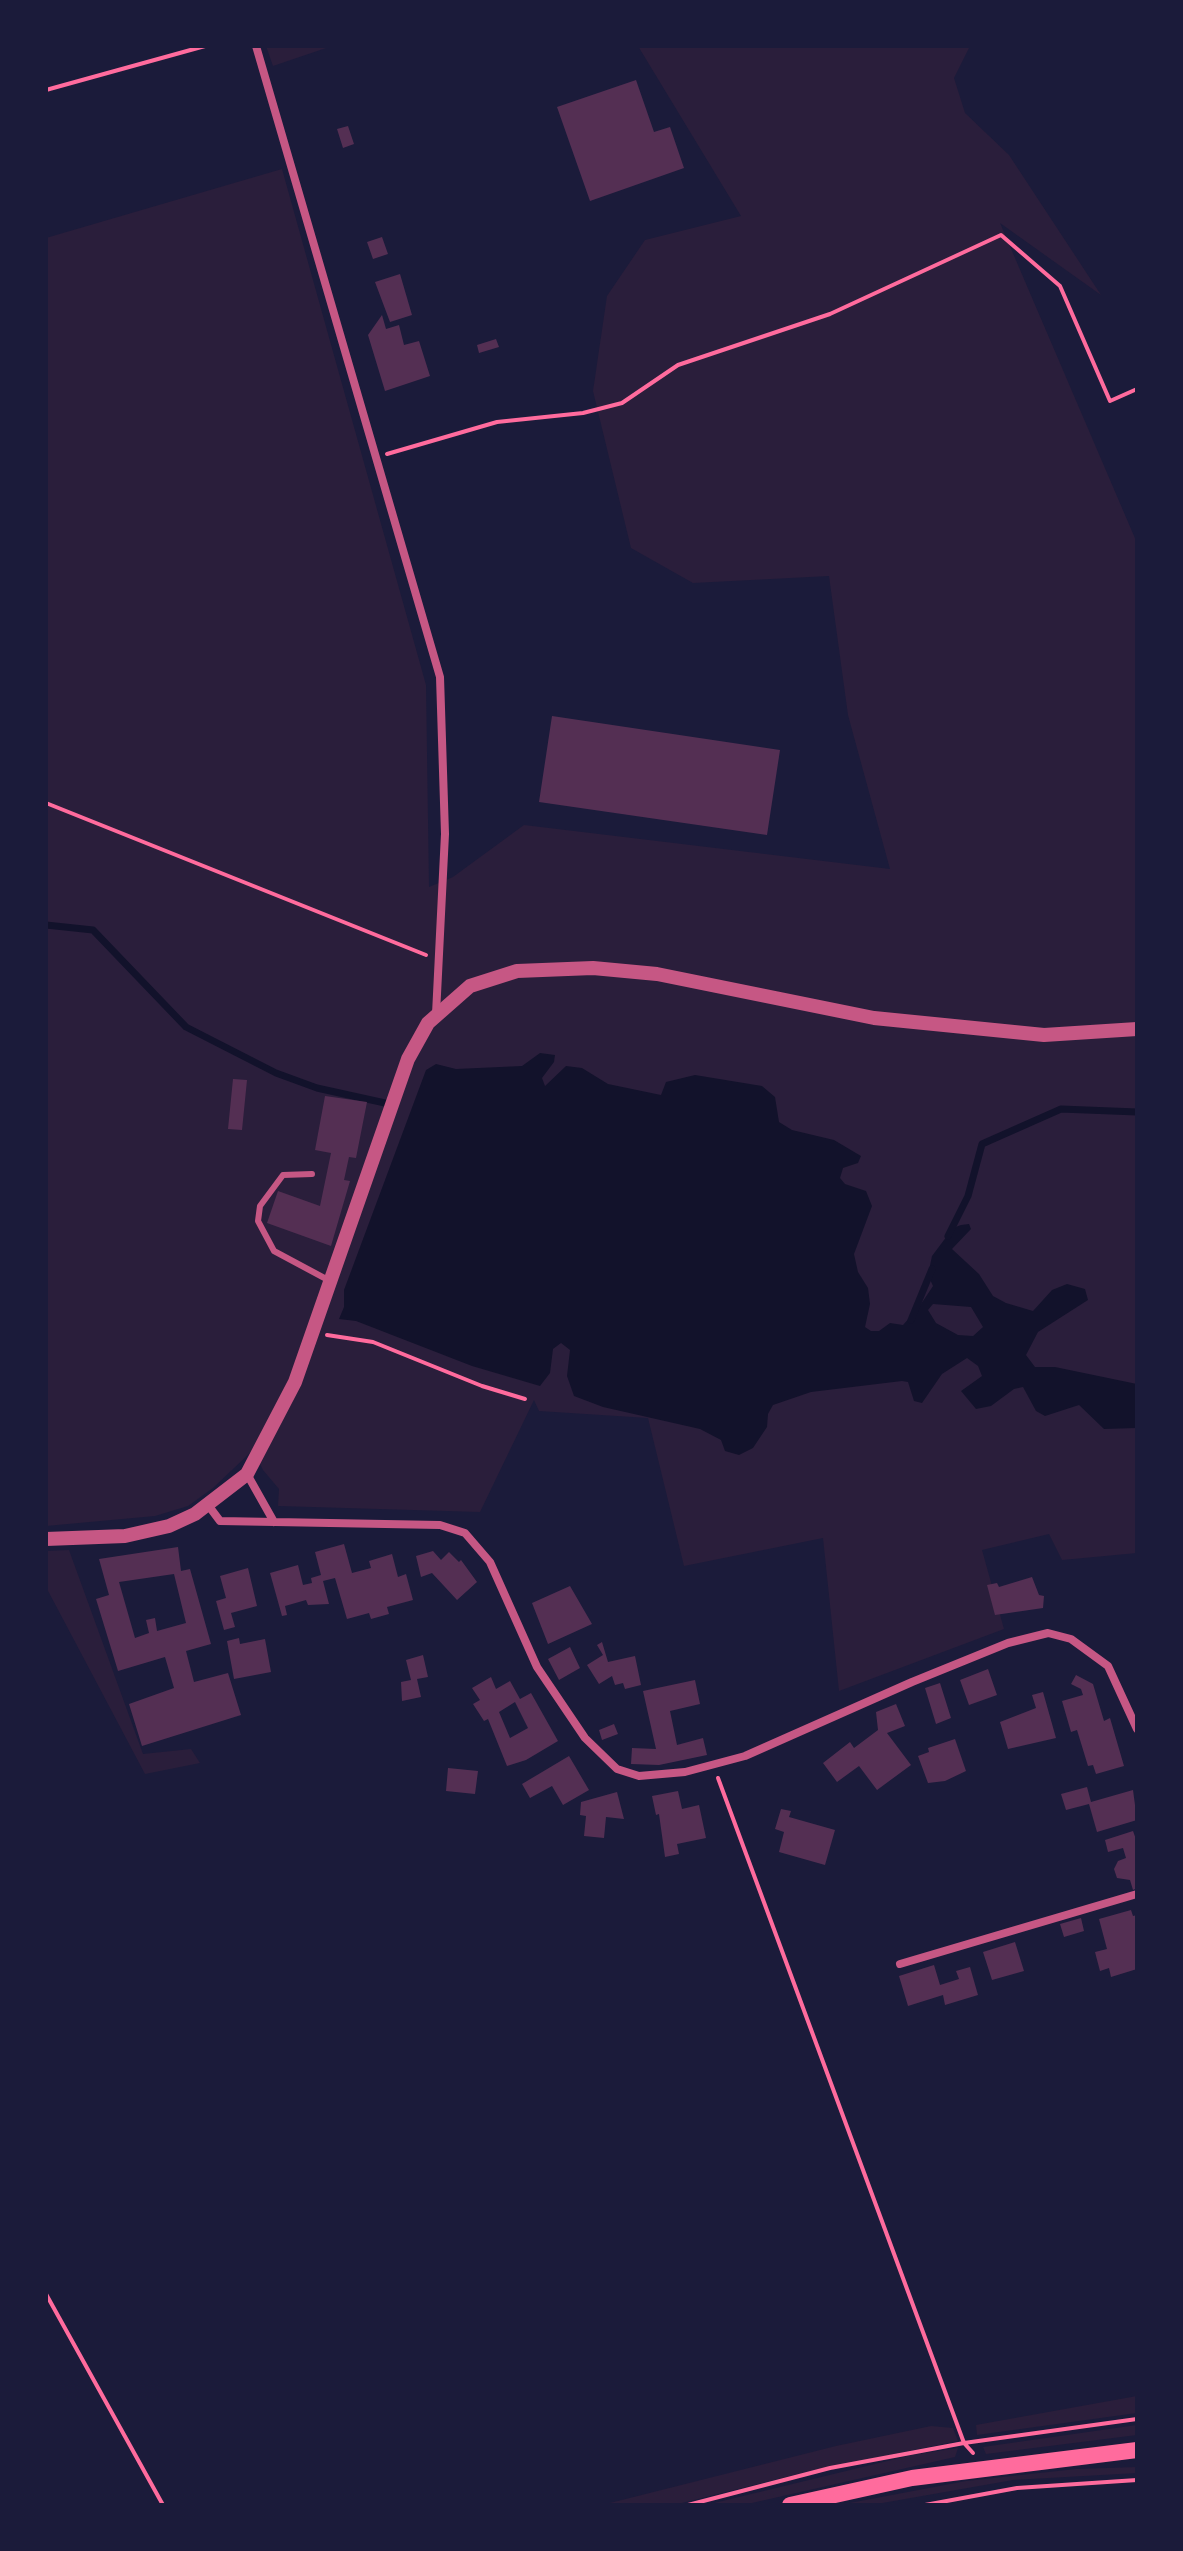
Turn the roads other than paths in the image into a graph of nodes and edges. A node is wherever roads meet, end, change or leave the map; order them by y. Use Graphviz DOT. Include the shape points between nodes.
graph roads {
  1 [pos="256,46"];
  2 [pos="436,1014"];
  3 [pos="1137,1029"];
  4 [pos="312,1174"];
  5 [pos="332,1282"];
  6 [pos="247,1474"];
  7 [pos="208,1505"];
  8 [pos="274,1522"];
  9 [pos="46,1539"];
  10 [pos="1137,1729"];
  11 [pos="1137,1894"];
  12 [pos="900,1964"];
  13 [pos="1137,2450"];
  14 [pos="790,2505"];
  1 -- 2 [label="street" via="440,677 445,834"];
  2 -- 3 [label="street" via="470,986 496,976 593,968 657,974 874,1018 1044,1035"];
  2 -- 5 [label="street" via="408,1059"];
  4 -- 5 [label="lane" via="283,1175 260,1206 258,1221 274,1251"];
  5 -- 6 [label="street" via="268,1439"];
  6 -- 7 [label="street"];
  6 -- 8 [label="street"];
  7 -- 8 [label="street" via="220,1521"];
  7 -- 9 [label="street" via="169,1526 125,1536"];
  8 -- 10 [label="street" via="440,1525 465,1533 490,1562 537,1667 601,1757 639,1776 745,1756 1008,1643 1048,1633 1071,1639 1108,1666"];
  11 -- 12 [label="street"];
  13 -- 14 [label="main road" via="912,2478"];
}
